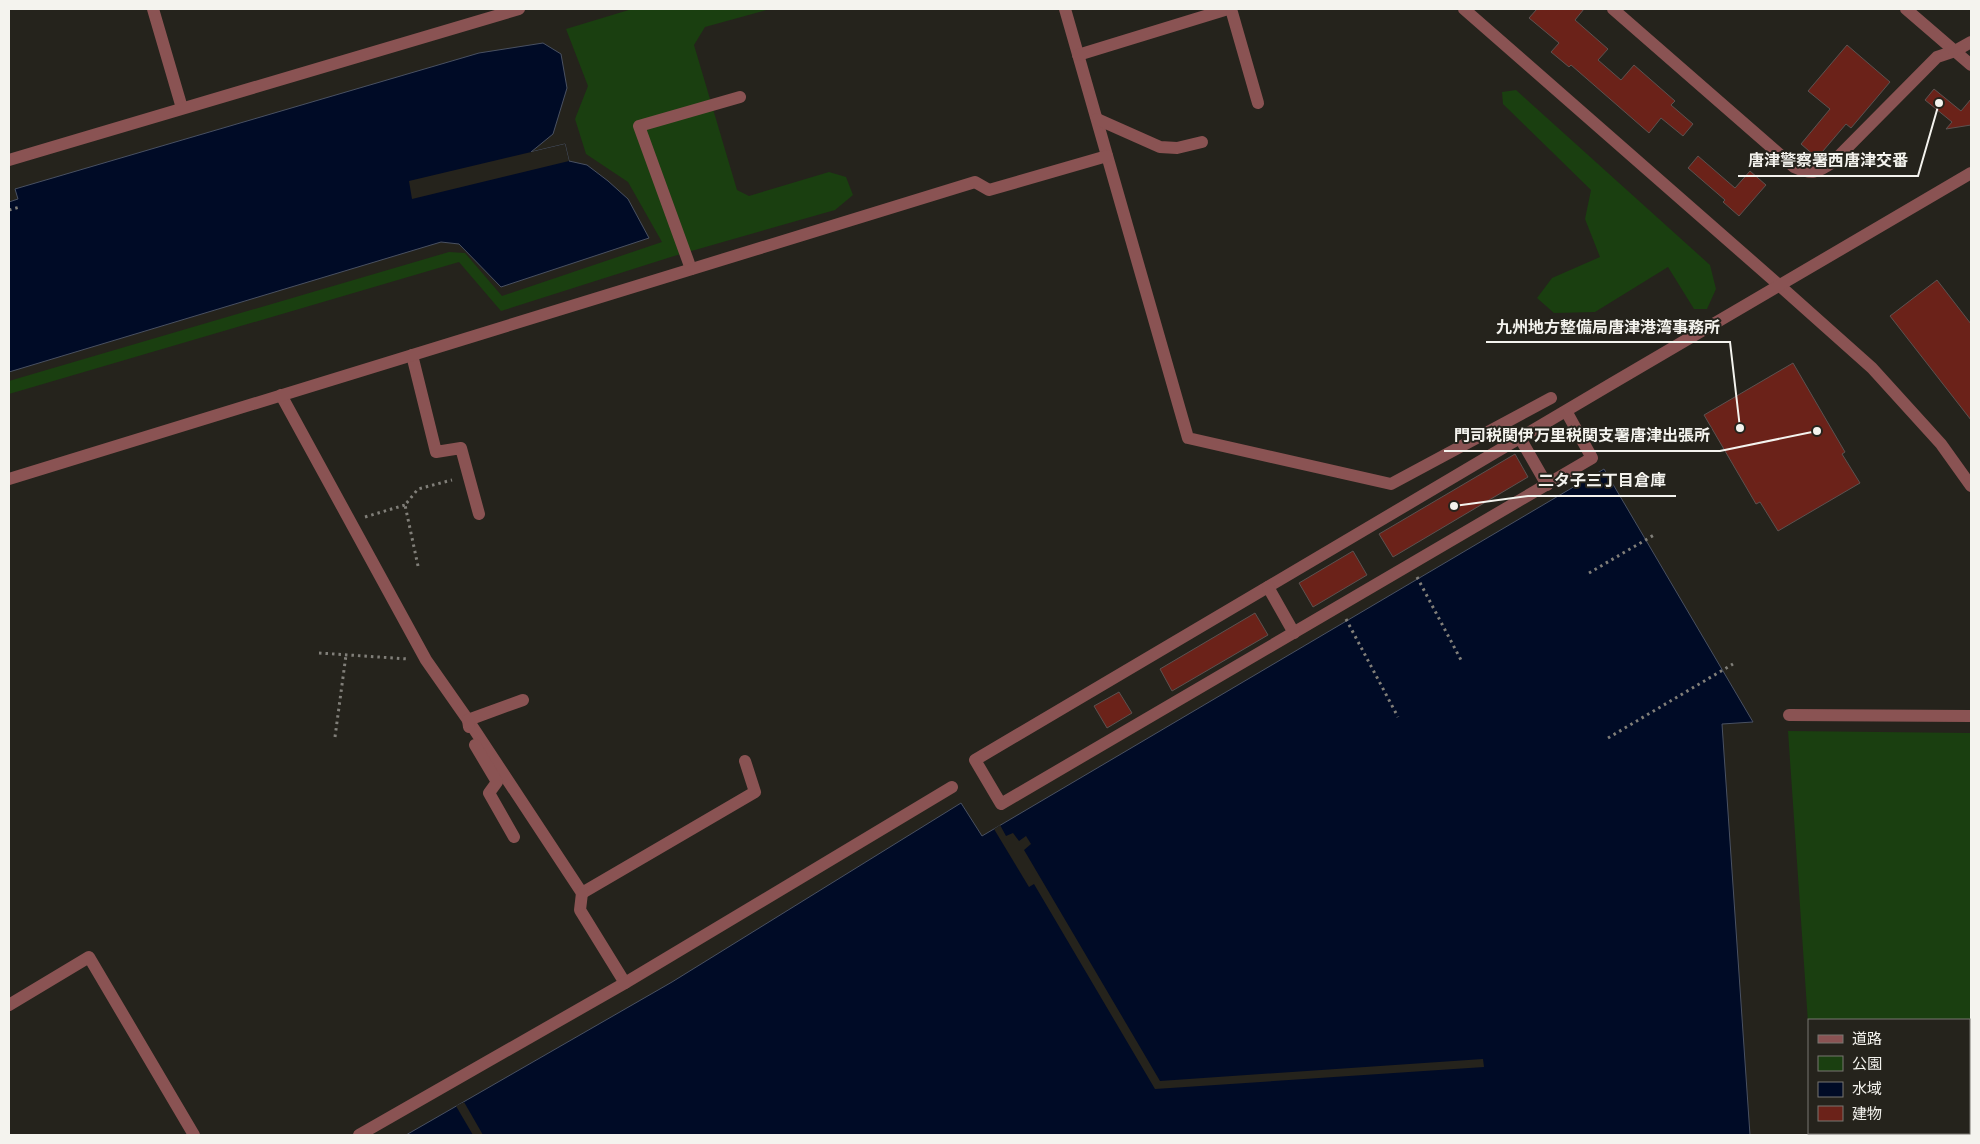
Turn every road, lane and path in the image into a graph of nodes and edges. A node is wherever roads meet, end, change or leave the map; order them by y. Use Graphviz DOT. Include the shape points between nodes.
graph roads {
  1 [pos="153,9"];
  2 [pos="519,9"];
  3 [pos="1065,9"];
  4 [pos="1229,9"];
  5 [pos="1464,9"];
  6 [pos="1613,9"];
  7 [pos="1906,9"];
  8 [pos="1971,42"];
  9 [pos="1955,51"];
  10 [pos="1078,55"];
  11 [pos="1971,66"];
  12 [pos="740,97"];
  13 [pos="1258,102"];
  14 [pos="182,108"];
  15 [pos="1096,120"];
  16 [pos="1202,142"];
  17 [pos="1107,156"];
  18 [pos="9,160"];
  19 [pos="1971,173"];
  20 [pos="20,207"];
  21 [pos="9,210"];
  22 [pos="691,269"];
  23 [pos="1779,285"];
  24 [pos="412,355"];
  25 [pos="281,395"];
  26 [pos="1551,398"];
  27 [pos="1566,411"];
  28 [pos="1520,438"];
  29 [pos="9,479"];
  30 [pos="452,480"];
  31 [pos="1547,485"];
  32 [pos="1971,486"];
  33 [pos="405,505"];
  34 [pos="478,514"];
  35 [pos="350,522"];
  36 [pos="1654,535"];
  37 [pos="418,566"];
  38 [pos="1415,572"];
  39 [pos="1589,573"];
  40 [pos="1268,587"];
  41 [pos="1343,614"];
  42 [pos="1294,633"];
  43 [pos="319,653"];
  44 [pos="346,655"];
  45 [pos="426,660"];
  46 [pos="1461,660"];
  47 [pos="1733,664"];
  48 [pos="523,700"];
  49 [pos="1789,715"];
  50 [pos="1971,716"];
  51 [pos="1398,717"];
  52 [pos="468,720"];
  53 [pos="335,737"];
  54 [pos="1608,738"];
  55 [pos="745,761"];
  56 [pos="952,787"];
  57 [pos="514,836"];
  58 [pos="582,893"];
  59 [pos="625,983"];
  60 [pos="9,1005"];
  61 [pos="194,1135"];
  62 [pos="359,1135"];
  1 -- 14 [label="street"];
  2 -- 14 [label="street"];
  3 -- 10 [label="street"];
  4 -- 10 [label="street"];
  4 -- 13 [label="street"];
  5 -- 23 [label="street"];
  6 -- 9 [label="street" via="1794,167 1807,172 1819,171 1833,162 1937,58"];
  7 -- 9 [label="street"];
  8 -- 9 [label="street"];
  9 -- 11 [label="street"];
  10 -- 15 [label="street"];
  12 -- 22 [label="street" via="639,126"];
  14 -- 18 [label="street"];
  15 -- 16 [label="street" via="1160,147 1177,148"];
  15 -- 17 [label="street"];
  17 -- 22 [label="street" via="990,190 975,182"];
  17 -- 26 [label="street" via="1188,438 1391,484"];
  19 -- 23 [label="street"];
  20 -- 21 [label="path"];
  22 -- 24 [label="street"];
  23 -- 27 [label="street"];
  23 -- 32 [label="street" via="1872,368 1941,444"];
  24 -- 25 [label="street"];
  24 -- 34 [label="street" via="436,452 461,448"];
  25 -- 29 [label="street"];
  25 -- 35 [label="street"];
  27 -- 28 [label="street"];
  27 -- 31 [label="street" via="1592,458"];
  28 -- 31 [label="street"];
  28 -- 40 [label="street"];
  30 -- 33 [label="path" via="418,489"];
  31 -- 42 [label="street"];
  33 -- 35 [label="path"];
  33 -- 37 [label="path"];
  35 -- 45 [label="street"];
  36 -- 39 [label="path"];
  38 -- 46 [label="path"];
  40 -- 42 [label="street"];
  40 -- 42 [label="street" via="975,760 1001,804"];
  41 -- 51 [label="path"];
  43 -- 44 [label="path"];
  44 -- 45 [label="path"];
  44 -- 53 [label="path"];
  45 -- 52 [label="street"];
  47 -- 54 [label="path"];
  48 -- 52 [label="street"];
  49 -- 50 [label="street"];
  52 -- 57 [label="street" via="469,735 497,782 489,794"];
  52 -- 58 [label="street"];
  55 -- 58 [label="street" via="755,792"];
  56 -- 59 [label="street"];
  58 -- 59 [label="street" via="580,910"];
  59 -- 62 [label="street"];
  60 -- 61 [label="street" via="89,957"];
}
